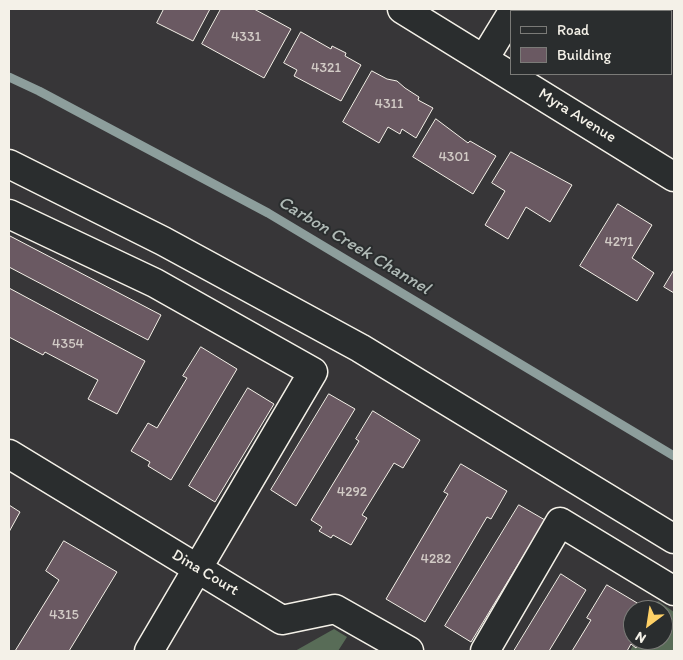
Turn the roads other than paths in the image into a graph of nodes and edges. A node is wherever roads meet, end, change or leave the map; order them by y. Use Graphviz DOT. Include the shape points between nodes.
graph roads {
  1 [pos="402,9"];
  2 [pos="510,16"];
  3 [pos="484,59"];
  4 [pos="9,164"];
  5 [pos="674,177"];
  6 [pos="9,214"];
  7 [pos="9,454"];
  8 [pos="674,539"];
  9 [pos="198,569"];
  10 [pos="674,592"];
  11 [pos="149,651"];
  12 [pos="409,651"];
  13 [pos="485,651"];
  1 -- 3 [label="street, Myra Avenue"];
  2 -- 3 [label="street"];
  3 -- 5 [label="street, Myra Avenue"];
  4 -- 8 [label="street" via="163,241 360,348"];
  6 -- 9 [label="street" via="154,283 313,372"];
  7 -- 9 [label="street, Dina Court"];
  9 -- 11 [label="street"];
  9 -- 12 [label="street, Dina Court" via="282,620 335,609"];
  10 -- 13 [label="street" via="560,522"];
}
